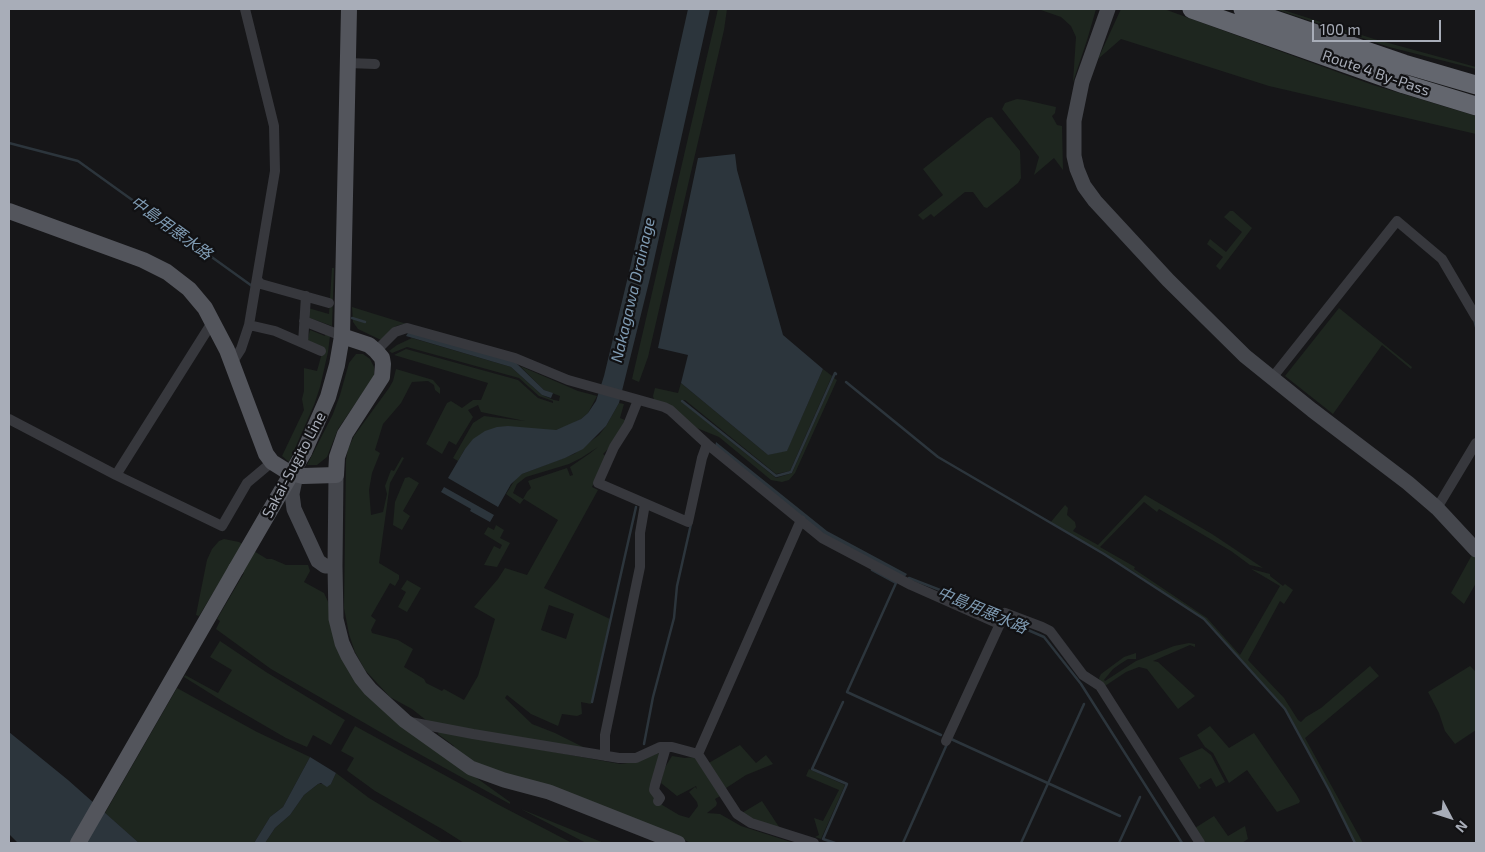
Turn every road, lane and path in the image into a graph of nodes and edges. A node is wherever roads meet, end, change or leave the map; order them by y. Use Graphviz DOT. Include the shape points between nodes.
graph roads {
  1 [pos="245,9"];
  2 [pos="349,9"];
  3 [pos="1108,9"];
  4 [pos="1192,9"];
  5 [pos="1242,9"];
  6 [pos="348,63"];
  7 [pos="376,64"];
  8 [pos="1404,64"];
  9 [pos="1476,78"];
  10 [pos="1476,85"];
  11 [pos="1476,106"];
  12 [pos="9,211"];
  13 [pos="257,281"];
  14 [pos="306,296"];
  15 [pos="329,302"];
  16 [pos="1476,317"];
  17 [pos="213,321"];
  18 [pos="304,321"];
  19 [pos="249,325"];
  20 [pos="342,336"];
  21 [pos="302,343"];
  22 [pos="321,350"];
  23 [pos="376,351"];
  24 [pos="232,363"];
  25 [pos="1272,378"];
  26 [pos="638,400"];
  27 [pos="9,419"];
  28 [pos="1476,443"];
  29 [pos="707,444"];
  30 [pos="272,462"];
  31 [pos="116,475"];
  32 [pos="296,475"];
  33 [pos="336,475"];
  34 [pos="645,504"];
  35 [pos="1437,508"];
  36 [pos="802,520"];
  37 [pos="1476,550"];
  38 [pos="335,566"];
  39 [pos="999,624"];
  40 [pos="405,721"];
  41 [pos="946,741"];
  42 [pos="666,747"];
  43 [pos="698,754"];
  44 [pos="605,756"];
  45 [pos="658,801"];
  46 [pos="78,843"];
  47 [pos="678,843"];
  48 [pos="814,843"];
  49 [pos="1200,843"];
  1 -- 13 [label="street" via="275,138 275,171"];
  2 -- 6 [label="main road, Sakai-Sugito Line"];
  3 -- 25 [label="street" via="1082,82 1074,121 1074,156 1080,177 1095,201 1181,294"];
  4 -- 11 [label="highway, Route 4 By-Pass"];
  5 -- 8 [label="highway, Route 4 By-Pass"];
  6 -- 7 [label="street"];
  6 -- 20 [label="main road, Sakai-Sugito Line"];
  8 -- 9 [label="highway"];
  8 -- 10 [label="highway, Route 4 By-Pass"];
  12 -- 17 [label="main road" via="158,267 189,289"];
  13 -- 14 [label="street"];
  13 -- 19 [label="street"];
  14 -- 15 [label="street"];
  14 -- 18 [label="street"];
  16 -- 25 [label="street" via="1442,259 1397,221"];
  17 -- 24 [label="main road"];
  17 -- 31 [label="street"];
  18 -- 20 [label="street"];
  18 -- 21 [label="street"];
  19 -- 21 [label="street" via="275,331"];
  19 -- 24 [label="street"];
  20 -- 23 [label="main road" via="369,345"];
  20 -- 46 [label="main road, Sakai-Sugito Line, bridge" via="328,397 304,452"];
  21 -- 22 [label="street"];
  23 -- 26 [label="street" via="395,332 407,328 515,358 558,376"];
  23 -- 33 [label="main road" via="382,358 382,377 345,434"];
  24 -- 30 [label="main road" via="263,447"];
  25 -- 35 [label="street"];
  26 -- 29 [label="street" via="670,410"];
  26 -- 34 [label="street" via="598,483"];
  27 -- 31 [label="street"];
  28 -- 35 [label="street"];
  29 -- 34 [label="street" via="688,522"];
  29 -- 36 [label="street"];
  30 -- 31 [label="street" via="247,483 222,526"];
  30 -- 32 [label="main road"];
  32 -- 33 [label="main road"];
  32 -- 38 [label="street" via="292,494 294,509 318,561 325,566"];
  33 -- 38 [label="street"];
  34 -- 44 [label="street" via="640,533 640,567 605,735"];
  35 -- 37 [label="street"];
  36 -- 39 [label="street" via="822,538 884,571"];
  36 -- 43 [label="street"];
  38 -- 40 [label="street" via="336,619 342,643 361,678"];
  39 -- 41 [label="street"];
  39 -- 49 [label="street" via="1005,613 1050,631 1083,676 1100,686"];
  40 -- 44 [label="street"];
  40 -- 47 [label="street" via="471,768 549,792"];
  42 -- 43 [label="street"];
  42 -- 44 [label="street" via="636,758"];
  42 -- 45 [label="street" via="654,785 660,798"];
  43 -- 48 [label="street" via="736,814 751,823"];
}
